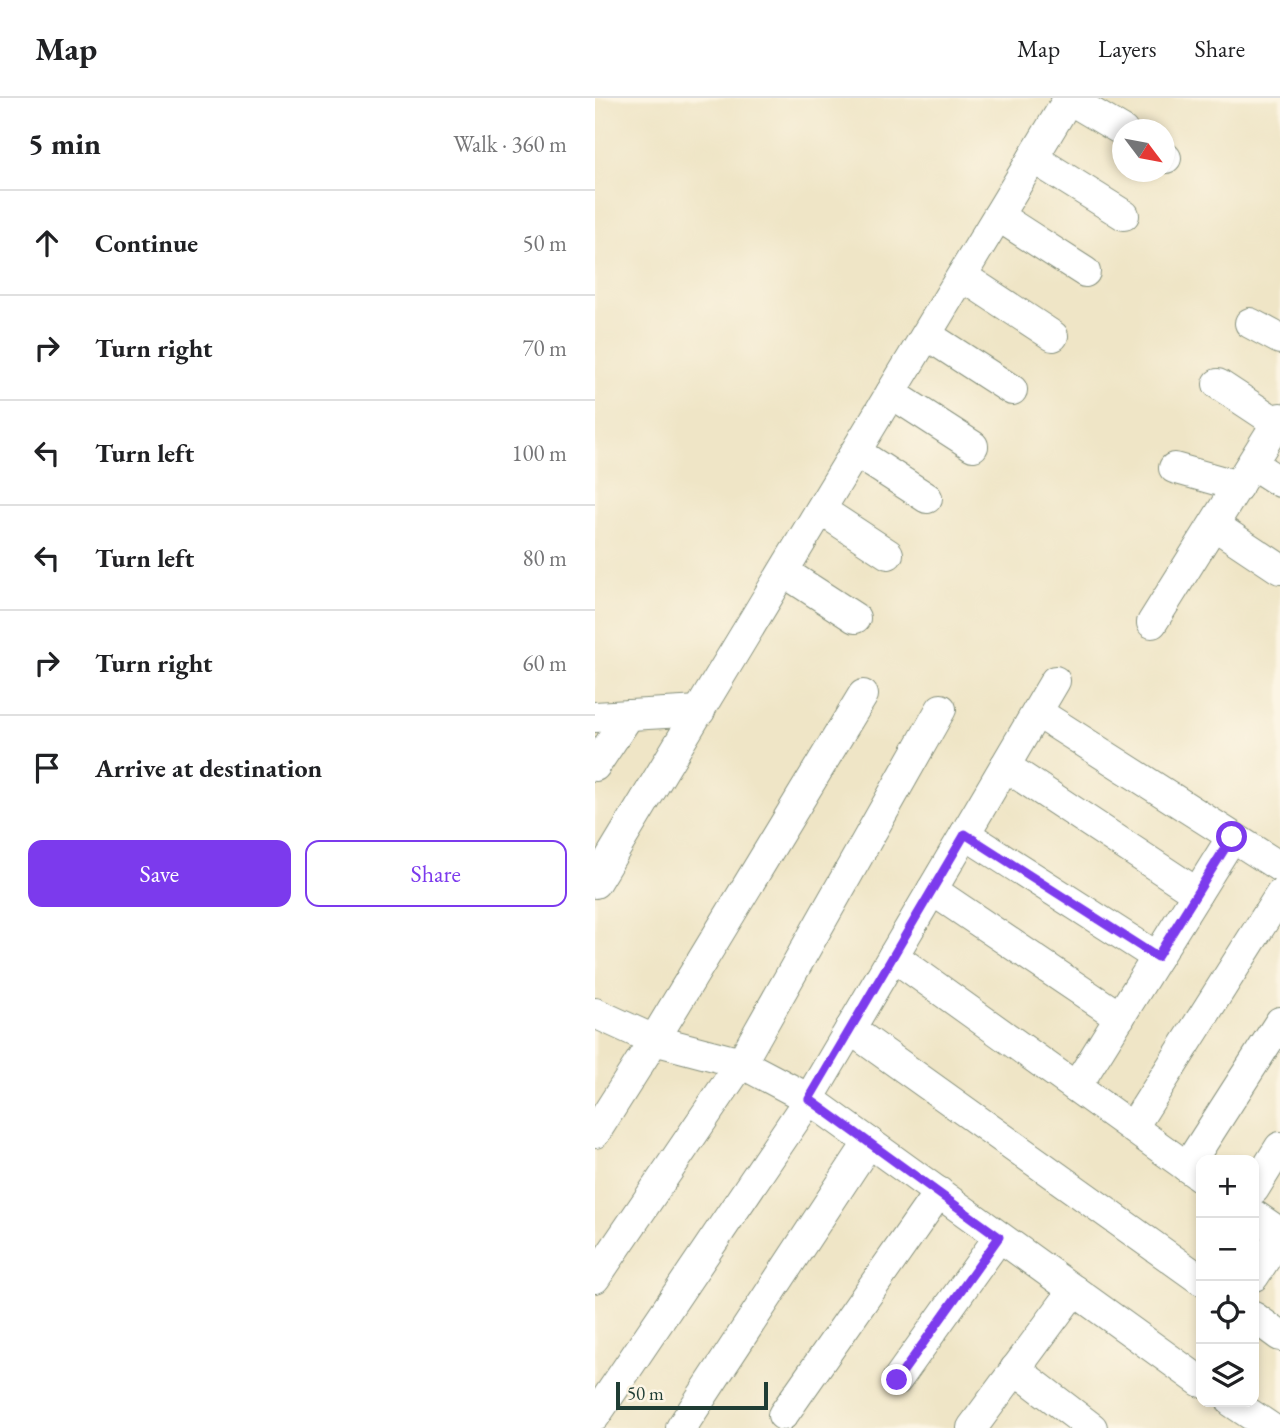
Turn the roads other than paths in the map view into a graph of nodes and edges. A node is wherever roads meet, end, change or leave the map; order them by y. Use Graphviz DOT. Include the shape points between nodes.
graph roads {
  1 [pos="1069,98"];
  2 [pos="1112,125"];
  3 [pos="1033,158"];
  4 [pos="1124,215"];
  5 [pos="998,216"];
  6 [pos="1085,272"];
  7 [pos="962,276"];
  8 [pos="1250,323"];
  9 [pos="927,335"];
  10 [pos="1053,336"];
  11 [pos="1280,339"];
  12 [pos="1218,384"];
  13 [pos="1012,390"];
  14 [pos="891,393"];
  15 [pos="1279,421"];
  16 [pos="973,446"];
  17 [pos="856,452"];
  18 [pos="1174,468"];
  19 [pos="1245,475"];
  20 [pos="1280,482"];
  21 [pos="927,498"];
  22 [pos="821,510"];
  23 [pos="1214,525"];
  24 [pos="888,554"];
  25 [pos="1280,569"];
  26 [pos="784,572"];
  27 [pos="855,618"];
  28 [pos="1152,623"];
  29 [pos="1055,681"];
  30 [pos="711,692"];
  31 [pos="863,695"];
  32 [pos="941,709"];
  33 [pos="1037,712"];
  34 [pos="629,715"];
  35 [pos="595,717"];
  36 [pos="595,766"];
  37 [pos="1005,766"];
  38 [pos="965,834"];
  39 [pos="1232,837"];
  40 [pos="1280,867"];
  41 [pos="595,883"];
  42 [pos="932,890"];
  43 [pos="1197,893"];
  44 [pos="1280,895"];
  45 [pos="893,956"];
  46 [pos="1157,957"];
  47 [pos="595,1013"];
  48 [pos="1120,1017"];
  49 [pos="1280,1022"];
  50 [pos="850,1029"];
  51 [pos="654,1040"];
  52 [pos="741,1063"];
  53 [pos="1076,1087"];
  54 [pos="809,1099"];
  55 [pos="1133,1127"];
  56 [pos="595,1133"];
  57 [pos="869,1142"];
  58 [pos="1280,1147"];
  59 [pos="1194,1172"];
  60 [pos="1259,1181"];
  61 [pos="939,1192"];
  62 [pos="1258,1218"];
  63 [pos="1280,1235"];
  64 [pos="999,1237"];
  65 [pos="1259,1268"];
  66 [pos="1196,1276"];
  67 [pos="595,1278"];
  68 [pos="1074,1290"];
  69 [pos="1259,1321"];
  70 [pos="1280,1336"];
  71 [pos="1015,1369"];
  72 [pos="1196,1369"];
  73 [pos="897,1380"];
  74 [pos="1240,1407"];
  75 [pos="783,1415"];
  76 [pos="595,1416"];
  77 [pos="681,1428"];
  78 [pos="971,1428"];
  79 [pos="1092,1428"];
  80 [pos="1272,1428"];
  1 -- 2 [label="street"];
  1 -- 3 [label="street"];
  3 -- 4 [label="street"];
  3 -- 5 [label="street"];
  5 -- 6 [label="street"];
  5 -- 7 [label="street"];
  7 -- 9 [label="street"];
  7 -- 10 [label="street"];
  8 -- 11 [label="street"];
  9 -- 13 [label="street"];
  9 -- 14 [label="street"];
  12 -- 15 [label="street"];
  14 -- 16 [label="street"];
  14 -- 17 [label="street"];
  15 -- 19 [label="street"];
  17 -- 21 [label="street"];
  17 -- 22 [label="street"];
  18 -- 19 [label="street"];
  19 -- 20 [label="street"];
  19 -- 23 [label="street"];
  22 -- 24 [label="street"];
  22 -- 26 [label="street"];
  23 -- 25 [label="street"];
  23 -- 28 [label="street"];
  26 -- 27 [label="street"];
  26 -- 30 [label="street"];
  29 -- 33 [label="street"];
  30 -- 34 [label="street"];
  30 -- 41 [label="street"];
  31 -- 51 [label="street"];
  32 -- 52 [label="street"];
  33 -- 37 [label="street"];
  33 -- 39 [label="street"];
  34 -- 35 [label="street"];
  34 -- 36 [label="street"];
  37 -- 38 [label="street"];
  37 -- 43 [label="street"];
  38 -- 42 [label="street"];
  38 -- 46 [label="street"];
  39 -- 40 [label="street"];
  39 -- 43 [label="street"];
  42 -- 45 [label="street"];
  42 -- 48 [label="street"];
  43 -- 46 [label="street"];
  44 -- 55 [label="street"];
  45 -- 50 [label="street"];
  45 -- 53 [label="street"];
  46 -- 48 [label="street"];
  47 -- 51 [label="street"];
  48 -- 53 [label="street"];
  49 -- 59 [label="street"];
  50 -- 54 [label="street"];
  50 -- 66 [label="street"];
  51 -- 52 [label="street"];
  51 -- 56 [label="street"];
  52 -- 54 [label="street"];
  52 -- 67 [label="street"];
  53 -- 55 [label="street"];
  54 -- 57 [label="street"];
  54 -- 76 [label="street"];
  55 -- 59 [label="street"];
  57 -- 61 [label="street"];
  57 -- 77 [label="street"];
  58 -- 60 [label="street"];
  61 -- 64 [label="street"];
  61 -- 75 [label="street"];
  62 -- 63 [label="street"];
  63 -- 65 [label="street"];
  64 -- 68 [label="street"];
  64 -- 73 [label="street"];
  68 -- 71 [label="street"];
  68 -- 72 [label="street"];
  69 -- 70 [label="street"];
  71 -- 78 [label="street"];
  71 -- 79 [label="street"];
  74 -- 80 [label="street"];
}
